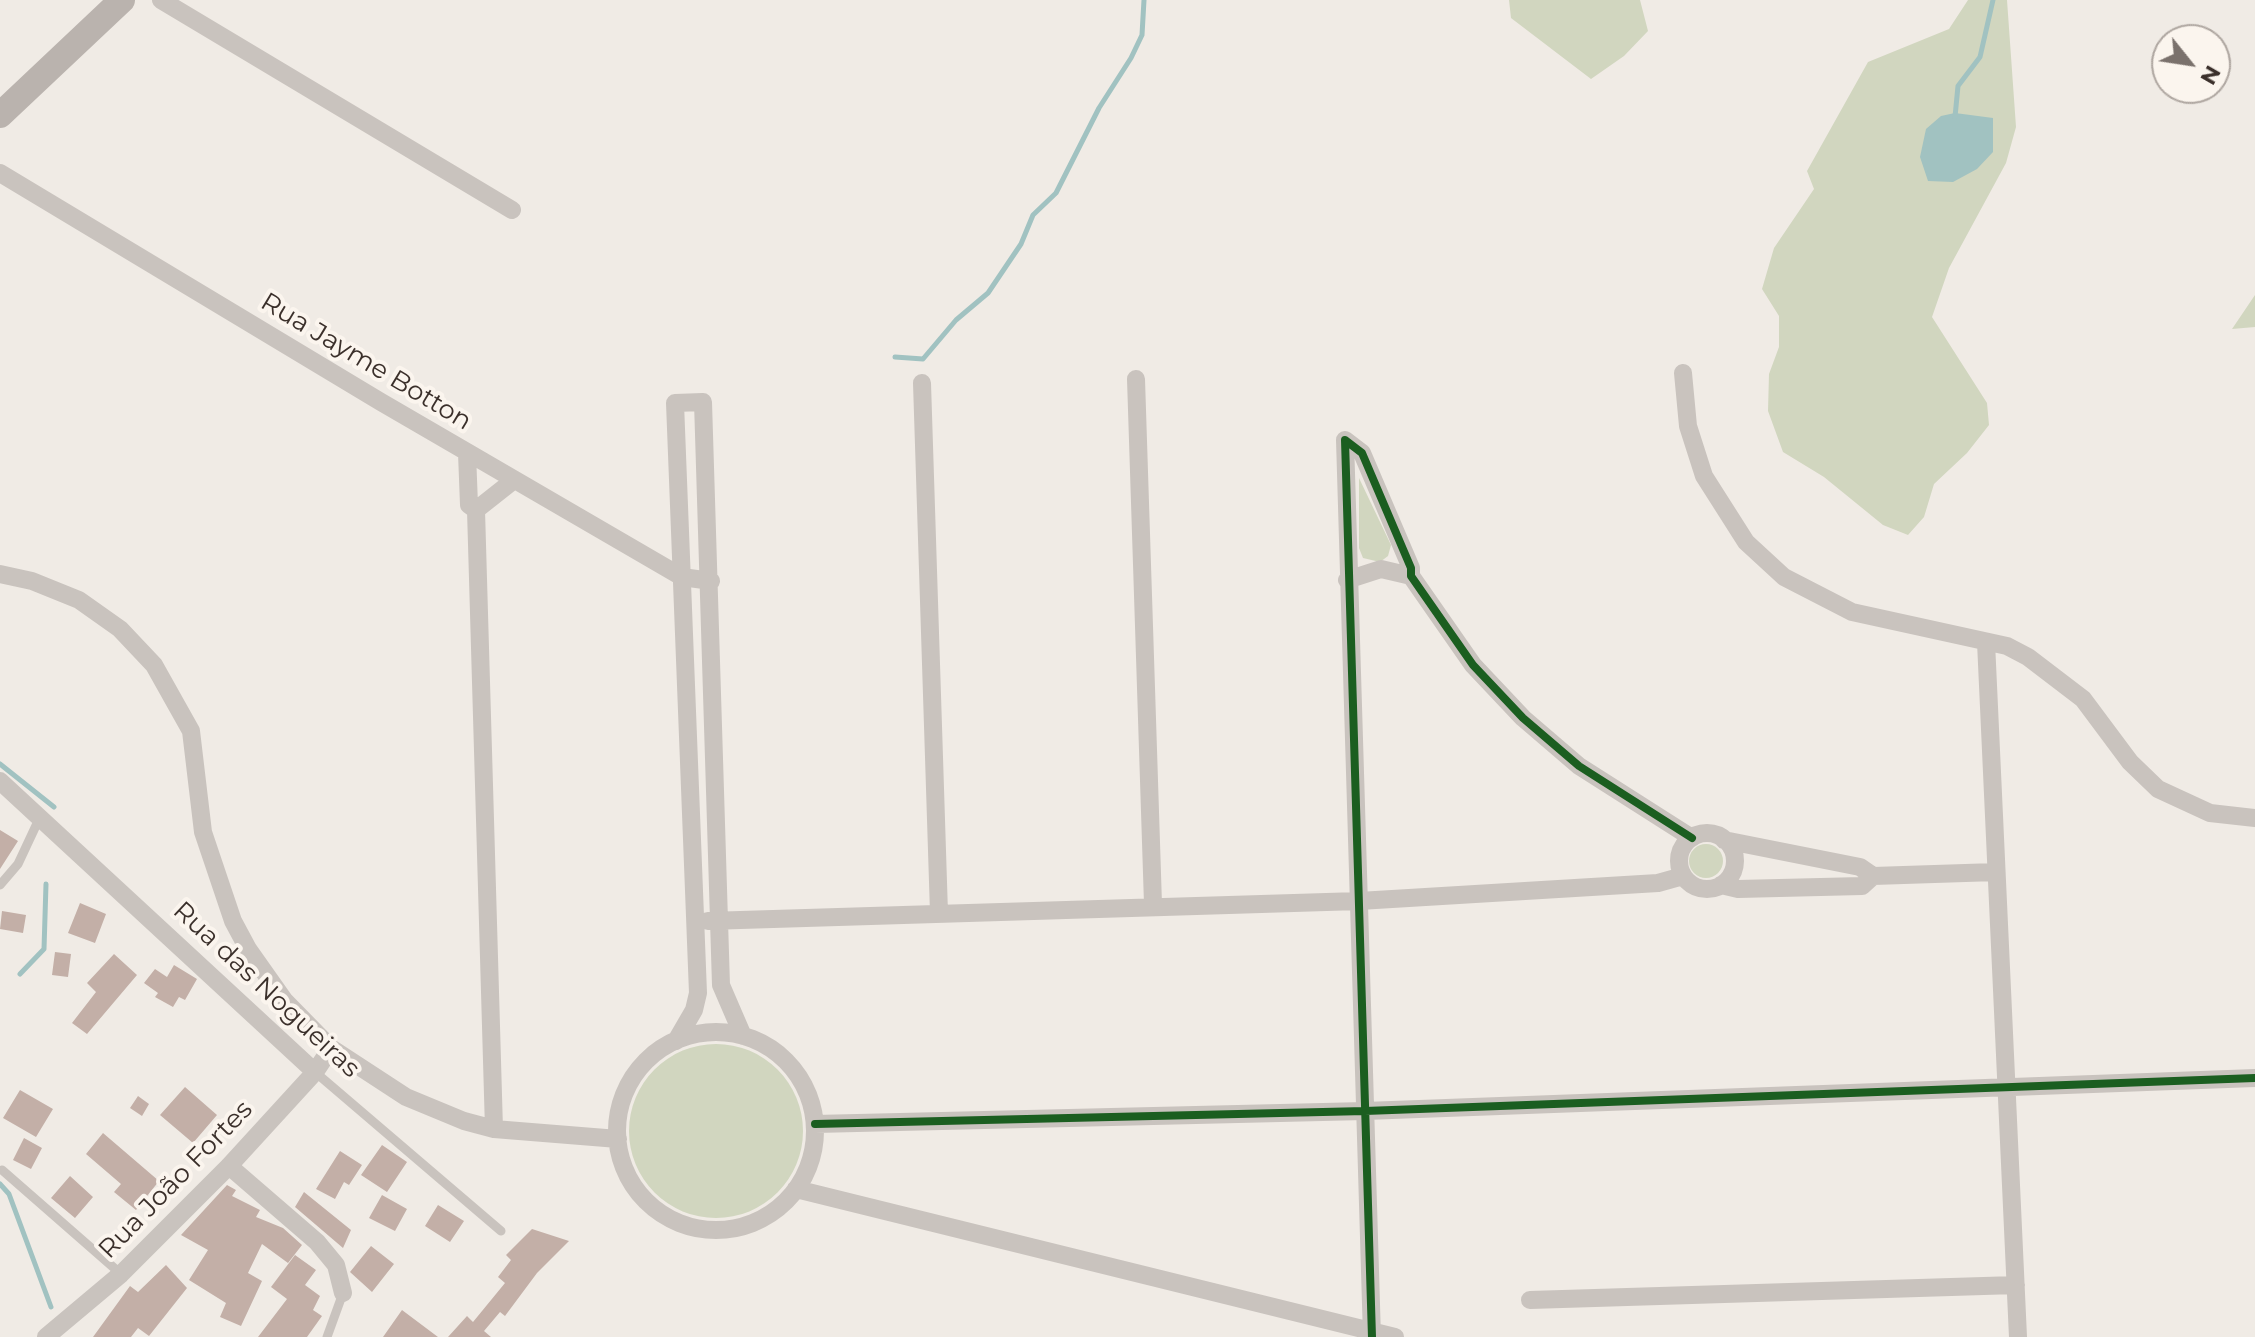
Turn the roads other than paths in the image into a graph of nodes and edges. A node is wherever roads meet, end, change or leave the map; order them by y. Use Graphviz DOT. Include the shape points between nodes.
graph roads {
  1 [pos="122,0"];
  2 [pos="161,0"];
  3 [pos="0,115"];
  4 [pos="0,173"];
  5 [pos="512,210"];
  6 [pos="1683,373"];
  7 [pos="1136,379"];
  8 [pos="922,383"];
  9 [pos="467,453"];
  10 [pos="514,480"];
  11 [pos="476,510"];
  12 [pos="0,574"];
  13 [pos="1411,576"];
  14 [pos="682,577"];
  15 [pos="1347,580"];
  16 [pos="711,581"];
  17 [pos="1986,642"];
  18 [pos="0,781"];
  19 [pos="40,817"];
  20 [pos="2255,818"];
  21 [pos="1692,838"];
  22 [pos="1724,840"];
  23 [pos="1996,872"];
  24 [pos="1683,876"];
  25 [pos="1873,876"];
  26 [pos="0,885"];
  27 [pos="1721,885"];
  28 [pos="1359,901"];
  29 [pos="1153,904"];
  30 [pos="939,913"];
  31 [pos="696,919"];
  32 [pos="719,922"];
  33 [pos="743,1036"];
  34 [pos="676,1041"];
  35 [pos="331,1048"];
  36 [pos="315,1072"];
  37 [pos="2255,1078"];
  38 [pos="2004,1087"];
  39 [pos="1365,1111"];
  40 [pos="815,1124"];
  41 [pos="494,1129"];
  42 [pos="618,1139"];
  43 [pos="229,1166"];
  44 [pos="2,1170"];
  45 [pos="796,1189"];
  46 [pos="501,1231"];
  47 [pos="121,1274"];
  48 [pos="2016,1285"];
  49 [pos="343,1293"];
  50 [pos="1530,1300"];
  51 [pos="1372,1334"];
  52 [pos="46,1337"];
  53 [pos="327,1337"];
  54 [pos="1395,1337"];
  55 [pos="2018,1337"];
  1 -- 3 [label="street"];
  2 -- 5 [label="street"];
  4 -- 9 [label="street, Rua Jayme Botton"];
  6 -- 17 [label="street" via="1688,426 1704,476 1730,521 1764,560 1806,591 1852,612"];
  7 -- 29 [label="street"];
  8 -- 30 [label="street"];
  9 -- 10 [label="street, Rua Jayme Botton"];
  9 -- 11 [label="street" via="469,505"];
  10 -- 11 [label="street"];
  10 -- 14 [label="street, Rua Jayme Botton"];
  11 -- 41 [label="street"];
  12 -- 35 [label="street" via="79,600 120,629 154,665 191,731 203,832 233,921 275,988"];
  13 -- 15 [label="street" via="1381,569"];
  13 -- 15 [label="street" via="1362,453 1345,440"];
  13 -- 21 [label="street" via="1451,636 1523,718 1579,766"];
  14 -- 16 [label="street, Rua Jayme Botton"];
  14 -- 16 [label="street" via="675,403 703,402"];
  14 -- 31 [label="street"];
  15 -- 28 [label="street"];
  16 -- 32 [label="street"];
  17 -- 20 [label="street" via="2007,646 2066,683 2158,789 2210,813"];
  17 -- 23 [label="street"];
  18 -- 19 [label="street, Rua das Nogueiras"];
  19 -- 26 [label="lane" via="18,864"];
  19 -- 36 [label="street, Rua das Nogueiras"];
  21 -- 22 [label="street" via="1708,833"];
  21 -- 24 [label="street" via="1681,851"];
  22 -- 25 [label="street" via="1860,867"];
  22 -- 27 [label="street" via="1734,863"];
  23 -- 25 [label="street"];
  23 -- 38 [label="street"];
  24 -- 27 [label="street" via="1705,889"];
  24 -- 28 [label="street" via="1658,883"];
  25 -- 27 [label="street" via="1862,886"];
  28 -- 29 [label="street"];
  28 -- 39 [label="street"];
  29 -- 30 [label="street"];
  30 -- 32 [label="street"];
  31 -- 32 [label="street"];
  31 -- 34 [label="street" via="698,993"];
  32 -- 33 [label="street" via="721,985"];
  33 -- 34 [label="street" via="709,1033"];
  33 -- 40 [label="street" via="774,1051 798,1075"];
  34 -- 42 [label="street" via="636,1074 621,1105"];
  35 -- 36 [label="street, Rua João Fortes"];
  35 -- 41 [label="street" via="406,1097"];
  36 -- 43 [label="street, Rua João Fortes"];
  36 -- 46 [label="lane, Rua das Nogueiras"];
  37 -- 38 [label="street"];
  38 -- 39 [label="street"];
  38 -- 48 [label="street"];
  39 -- 40 [label="street"];
  39 -- 51 [label="street"];
  40 -- 45 [label="street" via="811,1158"];
  41 -- 42 [label="street"];
  42 -- 45 [label="street" via="635,1188 659,1212 689,1227 724,1230 749,1224 772,1213"];
  43 -- 47 [label="street, Rua João Fortes"];
  43 -- 49 [label="street" via="317,1242 336,1265"];
  44 -- 47 [label="lane"];
  45 -- 51 [label="street"];
  47 -- 52 [label="street, Rua João Fortes"];
  48 -- 50 [label="street"];
  48 -- 55 [label="street"];
  49 -- 53 [label="lane"];
  51 -- 54 [label="street"];
}
